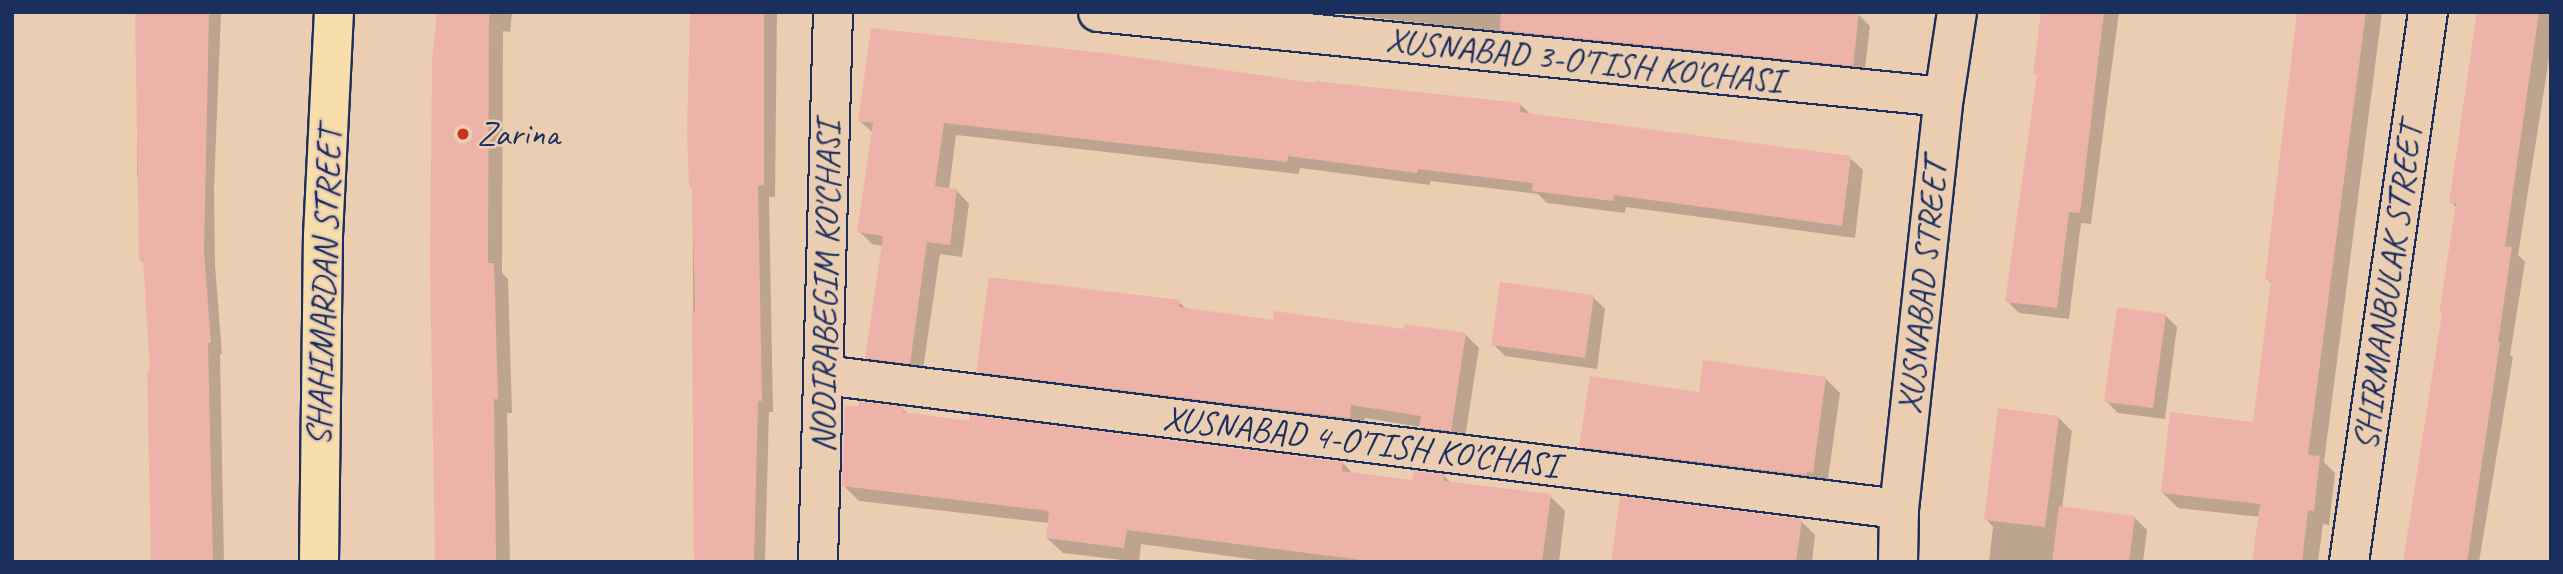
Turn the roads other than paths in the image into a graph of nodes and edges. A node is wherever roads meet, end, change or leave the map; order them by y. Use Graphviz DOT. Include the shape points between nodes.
graph roads {
  1 [pos="334,12"];
  2 [pos="833,12"];
  3 [pos="1098,12"];
  4 [pos="1957,12"];
  5 [pos="2428,12"];
  6 [pos="1944,97"];
  7 [pos="824,375"];
  8 [pos="1899,509"];
  9 [pos="318,562"];
  10 [pos="818,562"];
  11 [pos="1898,562"];
  12 [pos="2348,562"];
  1 -- 9 [label="main road, SHAHIMARDAN STREET" via="323,236"];
  2 -- 7 [label="street, NODIRABEGIM KO'CHASI"];
  3 -- 6 [label="street, XUSNABAD 3-O'TISH KO'CHASI"];
  4 -- 6 [label="street, XUSNABAD STREET"];
  5 -- 12 [label="street, SHIRMАNBULAK STREET"];
  6 -- 8 [label="street, XUSNABAD STREET"];
  7 -- 8 [label="street, XUSNABAD 4-O'TISH KO'CHASI"];
  7 -- 10 [label="street, NODIRABEGIM KO'CHASI"];
  8 -- 11 [label="street, XUSNABAD STREET"];
}
